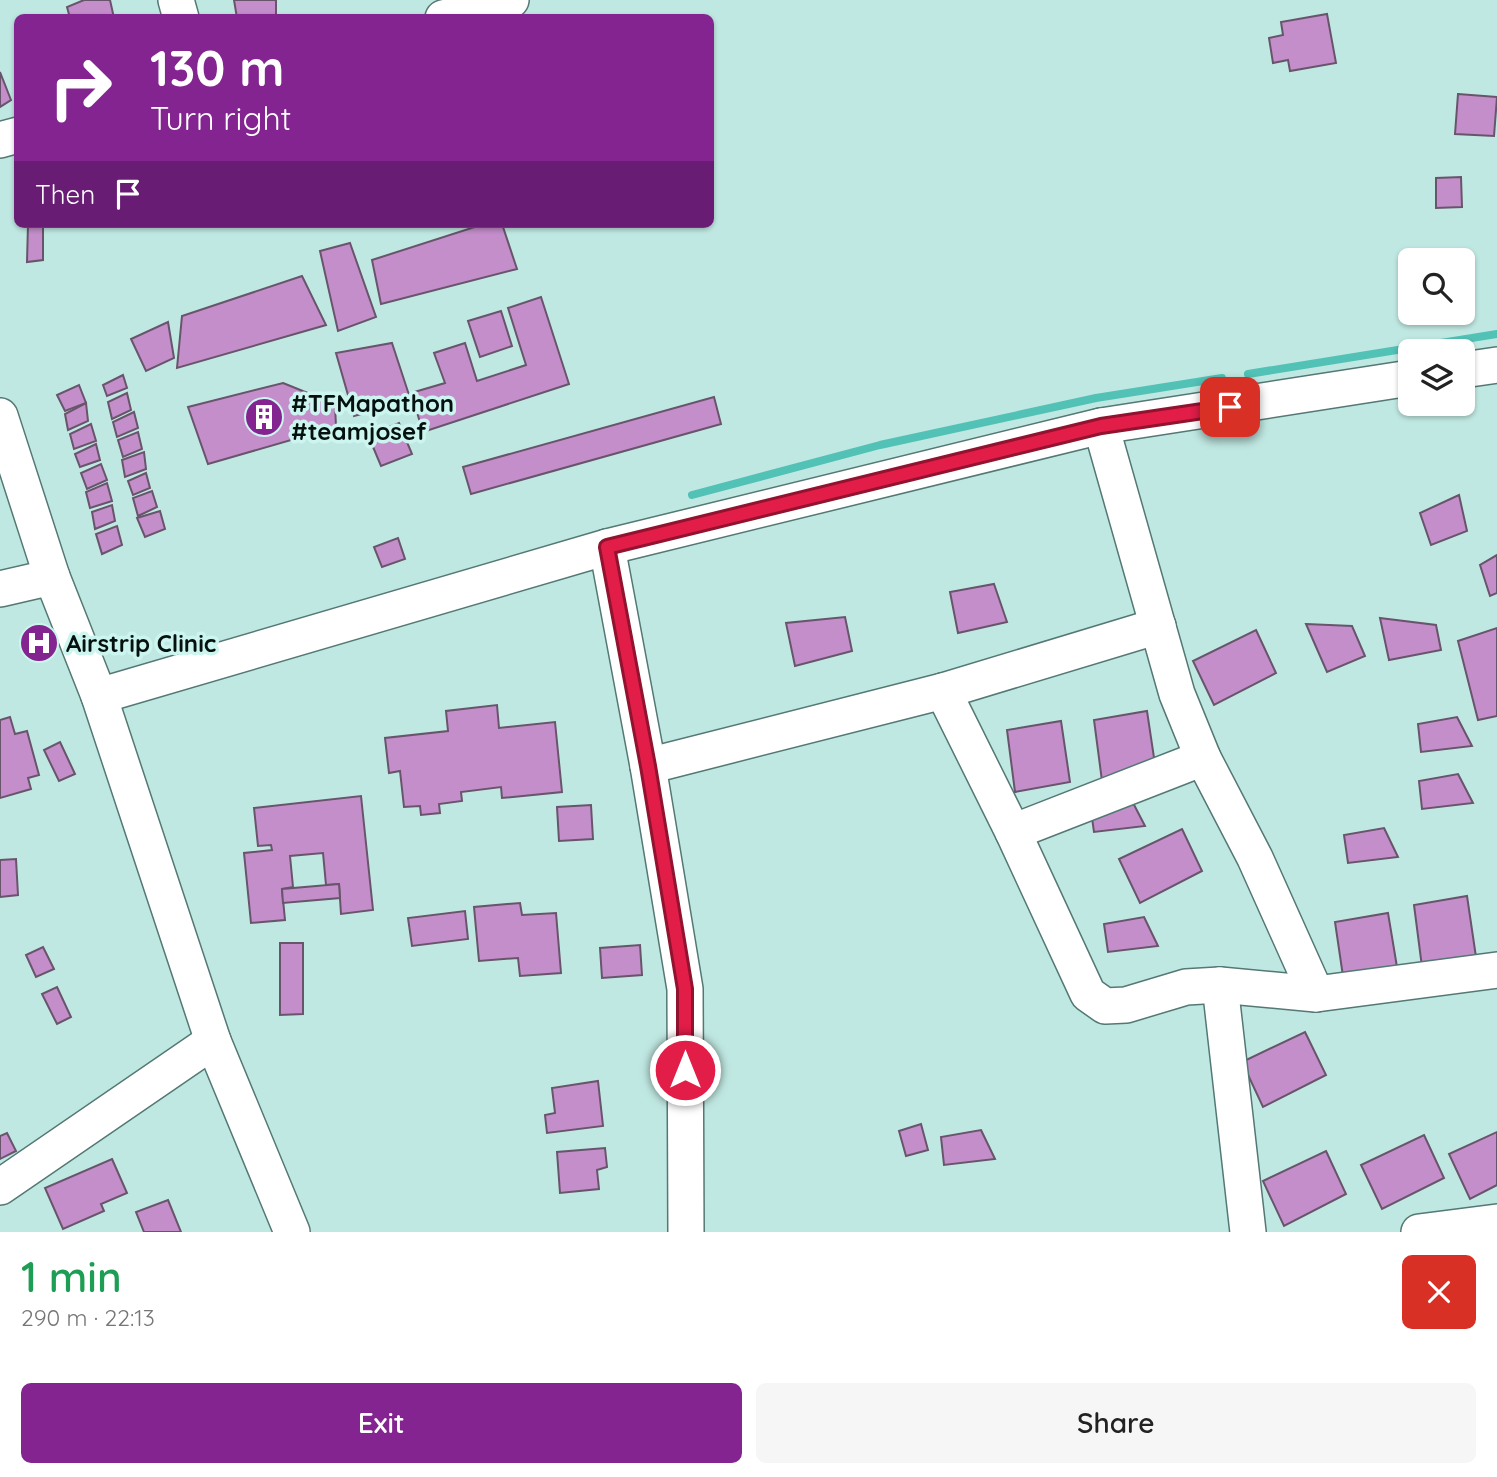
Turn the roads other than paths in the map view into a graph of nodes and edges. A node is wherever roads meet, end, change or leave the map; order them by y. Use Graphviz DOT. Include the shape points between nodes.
graph roads {
  1 [pos="511,0"];
  2 [pos="458,14"];
  3 [pos="1497,365"];
  4 [pos="1475,368"];
  5 [pos="1398,381"];
  6 [pos="0,416"];
  7 [pos="1101,426"];
  8 [pos="607,547"];
  9 [pos="52,577"];
  10 [pos="0,589"];
  11 [pos="1158,626"];
  12 [pos="943,691"];
  13 [pos="99,696"];
  14 [pos="1202,758"];
  15 [pos="648,766"];
  16 [pos="1013,832"];
  17 [pos="1497,970"];
  18 [pos="1220,985"];
  19 [pos="1316,994"];
  20 [pos="213,1041"];
  21 [pos="0,1187"];
  22 [pos="1497,1222"];
  23 [pos="292,1232"];
  24 [pos="686,1232"];
  25 [pos="1248,1232"];
  26 [pos="1419,1232"];
  1 -- 2 [label="street"];
  3 -- 4 [label="street"];
  5 -- 7 [label="street"];
  6 -- 9 [label="street"];
  7 -- 8 [label="street"];
  7 -- 11 [label="street"];
  8 -- 13 [label="street"];
  8 -- 15 [label="street"];
  9 -- 10 [label="street"];
  9 -- 13 [label="street"];
  11 -- 12 [label="street"];
  11 -- 14 [label="street"];
  12 -- 15 [label="street"];
  12 -- 16 [label="street"];
  13 -- 20 [label="street"];
  14 -- 16 [label="street"];
  14 -- 19 [label="street" via="1255,858"];
  15 -- 24 [label="street" via="685,989"];
  16 -- 18 [label="street" via="1088,994 1105,1006 1126,1005 1186,987"];
  17 -- 19 [label="street"];
  18 -- 19 [label="street"];
  18 -- 25 [label="street"];
  20 -- 21 [label="street"];
  20 -- 23 [label="street"];
  22 -- 26 [label="street"];
}
